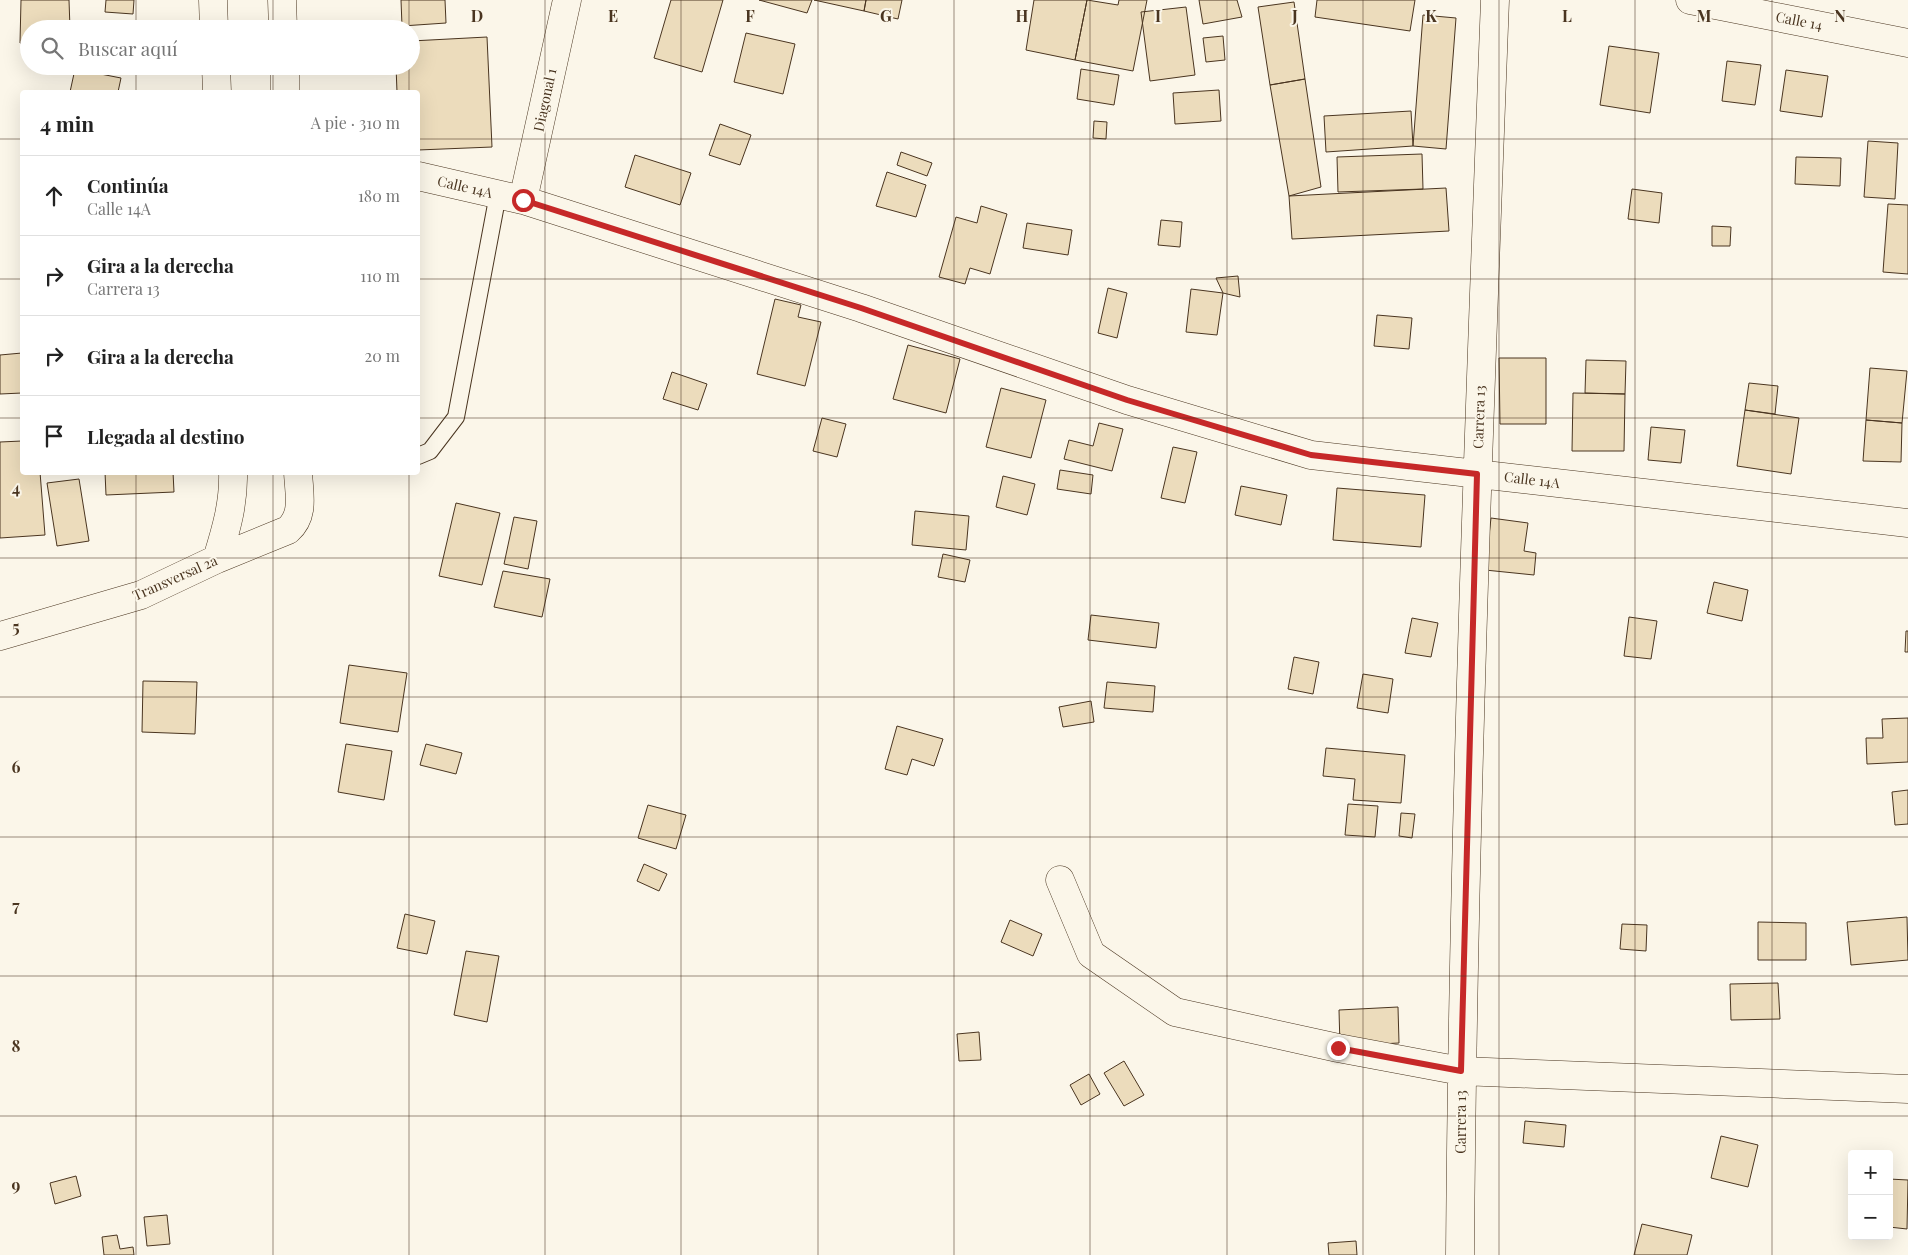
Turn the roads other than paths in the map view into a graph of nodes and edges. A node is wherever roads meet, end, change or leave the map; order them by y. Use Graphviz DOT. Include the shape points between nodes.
graph roads {
  1 [pos="213,0"];
  2 [pos="282,0"];
  3 [pos="567,0"];
  4 [pos="1495,0"];
  5 [pos="1690,0"];
  6 [pos="214,20"];
  7 [pos="283,20"];
  8 [pos="1908,43"];
  9 [pos="216,75"];
  10 [pos="285,75"];
  11 [pos="217,90"];
  12 [pos="286,90"];
  13 [pos="420,176"];
  14 [pos="511,197"];
  15 [pos="420,455"];
  16 [pos="1477,474"];
  17 [pos="233,475"];
  18 [pos="298,475"];
  19 [pos="1908,523"];
  20 [pos="217,559"];
  21 [pos="0,636"];
  22 [pos="1060,880"];
  23 [pos="1461,1071"];
  24 [pos="1908,1089"];
  25 [pos="1460,1255"];
  1 -- 6 [label="street"];
  2 -- 7 [label="street"];
  3 -- 14 [label="street, Diagonal 1"];
  4 -- 16 [label="street, Carrera 13"];
  5 -- 8 [label="street, Calle 14"];
  9 -- 11 [label="street"];
  10 -- 12 [label="street"];
  13 -- 14 [label="street, Calle 14A"];
  14 -- 15 [label="lane" via="456,417 430,451"];
  14 -- 16 [label="street, Calle 14A" via="861,308 1127,400 1311,455"];
  16 -- 19 [label="street, Calle 14A"];
  16 -- 23 [label="street, Carrera 13"];
  17 -- 20 [label="street" via="230,519"];
  18 -- 20 [label="street, Transversal 2a" via="300,516 296,523 288,530"];
  20 -- 21 [label="street, Transversal 2a" via="142,595"];
  22 -- 23 [label="street" via="1091,954 1175,1012"];
  23 -- 24 [label="street"];
  23 -- 25 [label="street, Carrera 13"];
}
